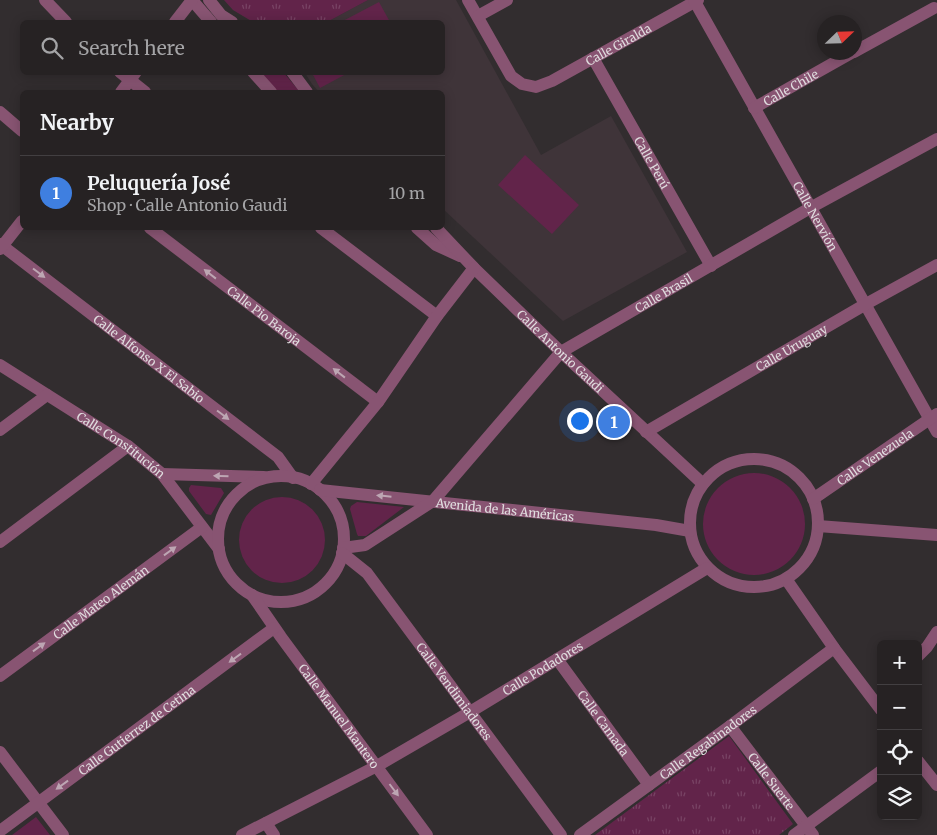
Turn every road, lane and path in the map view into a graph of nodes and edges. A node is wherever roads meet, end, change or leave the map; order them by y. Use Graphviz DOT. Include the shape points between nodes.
graph roads {
  1 [pos="45,0"];
  2 [pos="192,0"];
  3 [pos="209,0"];
  4 [pos="468,0"];
  5 [pos="507,0"];
  6 [pos="696,0"];
  7 [pos="934,7"];
  8 [pos="478,16"];
  9 [pos="64,20"];
  10 [pos="177,20"];
  11 [pos="209,20"];
  12 [pos="229,20"];
  13 [pos="862,48"];
  14 [pos="593,58"];
  15 [pos="840,60"];
  16 [pos="129,75"];
  17 [pos="256,75"];
  18 [pos="294,75"];
  19 [pos="122,90"];
  20 [pos="144,90"];
  21 [pos="269,90"];
  22 [pos="306,90"];
  23 [pos="754,108"];
  24 [pos="0,112"];
  25 [pos="20,129"];
  26 [pos="937,139"];
  27 [pos="810,208"];
  28 [pos="20,223"];
  29 [pos="153,230"];
  30 [pos="324,230"];
  31 [pos="419,230"];
  32 [pos="438,230"];
  33 [pos="1,246"];
  34 [pos="464,258"];
  35 [pos="937,265"];
  36 [pos="711,266"];
  37 [pos="474,268"];
  38 [pos="866,304"];
  39 [pos="436,316"];
  40 [pos="561,352"];
  41 [pos="0,365"];
  42 [pos="47,395"];
  43 [pos="378,402"];
  44 [pos="934,416"];
  45 [pos="0,430"];
  46 [pos="646,432"];
  47 [pos="937,432"];
  48 [pos="128,446"];
  49 [pos="162,474"];
  50 [pos="270,477"];
  51 [pos="292,478"];
  52 [pos="703,484"];
  53 [pos="315,487"];
  54 [pos="813,498"];
  55 [pos="433,501"];
  56 [pos="818,526"];
  57 [pos="202,527"];
  58 [pos="690,531"];
  59 [pos="937,535"];
  60 [pos="0,542"];
  61 [pos="219,549"];
  62 [pos="343,551"];
  63 [pos="707,568"];
  64 [pos="786,579"];
  65 [pos="252,595"];
  66 [pos="274,628"];
  67 [pos="937,632"];
  68 [pos="834,648"];
  69 [pos="922,652"];
  70 [pos="557,660"];
  71 [pos="0,676"];
  72 [pos="876,692"];
  73 [pos="470,712"];
  74 [pos="730,726"];
  75 [pos="0,752"];
  76 [pos="377,766"];
  77 [pos="922,767"];
  78 [pos="877,774"];
  79 [pos="649,785"];
  80 [pos="937,785"];
  81 [pos="38,802"];
  82 [pos="266,823"];
  83 [pos="810,830"];
  84 [pos="0,831"];
  85 [pos="63,835"];
  86 [pos="242,835"];
  87 [pos="274,835"];
  88 [pos="428,835"];
  89 [pos="561,835"];
  90 [pos="580,835"];
  91 [pos="794,835"];
  1 -- 9 [label="street"];
  2 -- 10 [label="street"];
  2 -- 11 [label="street"];
  3 -- 12 [label="street"];
  4 -- 8 [label="street"];
  5 -- 8 [label="street"];
  6 -- 14 [label="street, Calle Giralda"];
  6 -- 23 [label="street, Calle Nervión"];
  7 -- 13 [label="street, Calle Chile"];
  8 -- 14 [label="street, Calle Giralda" via="511,76 522,84 536,87"];
  14 -- 36 [label="street, Calle Perú"];
  15 -- 23 [label="street, Calle Chile"];
  16 -- 19 [label="street"];
  16 -- 20 [label="street"];
  17 -- 21 [label="street"];
  18 -- 22 [label="street"];
  23 -- 27 [label="street, Calle Nervión"];
  24 -- 25 [label="street"];
  26 -- 27 [label="street, Calle Brasil"];
  27 -- 36 [label="street, Calle Brasil"];
  27 -- 38 [label="street, Calle Nervión"];
  28 -- 33 [label="street"];
  43 -- 29 [label="street, Calle Pio Baroja, one-way"];
  30 -- 39 [label="street"];
  31 -- 34 [label="street, Calle Antonio Gaudi" via="436,245"];
  32 -- 34 [label="street, Calle Antonio Gaudi"];
  33 -- 51 [label="street, Calle Alfonso X El Sabio, one-way" via="278,457"];
  34 -- 37 [label="street, Calle Antonio Gaudi"];
  35 -- 38 [label="street, Calle Uruguay"];
  36 -- 40 [label="street, Calle Brasil"];
  37 -- 39 [label="street"];
  37 -- 40 [label="street, Calle Antonio Gaudi"];
  38 -- 44 [label="street, Calle Nervión"];
  38 -- 46 [label="street, Calle Uruguay"];
  39 -- 43 [label="street"];
  40 -- 46 [label="street, Calle Antonio Gaudi"];
  40 -- 55 [label="street, Calle Brasil"];
  41 -- 42 [label="street, Calle Constitución"];
  42 -- 45 [label="street"];
  42 -- 48 [label="street, Calle Constitución"];
  43 -- 53 [label="street"];
  44 -- 47 [label="street, Calle Nervión"];
  44 -- 54 [label="street, Calle Venezuela"];
  46 -- 52 [label="street, Calle Antonio Gaudi"];
  48 -- 49 [label="street, Calle Constitución"];
  48 -- 60 [label="street"];
  50 -- 49 [label="street, one-way"];
  49 -- 57 [label="street, Calle Constitución"];
  50 -- 51 [label="street"];
  50 -- 61 [label="street" via="244,489 227,507 220,525"];
  51 -- 53 [label="street"];
  52 -- 54 [label="street" via="728,464 748,459 764,460 780,464 794,473"];
  52 -- 58 [label="street" via="692,506"];
  55 -- 53 [label="street, Avenida de las Américas, one-way"];
  53 -- 62 [label="street" via="331,502 339,516 344,532"];
  54 -- 56 [label="street"];
  55 -- 58 [label="street, Avenida de las Américas"];
  55 -- 62 [label="street, Calle Brasil" via="365,545"];
  56 -- 59 [label="street"];
  56 -- 64 [label="street" via="808,559"];
  57 -- 61 [label="street, Calle Constitución"];
  71 -- 57 [label="street, Calle Mateo Alemán, one-way"];
  58 -- 63 [label="street" via="696,551"];
  61 -- 65 [label="street" via="228,573"];
  62 -- 65 [label="street" via="329,581 311,595 297,601 281,602"];
  62 -- 73 [label="street, Calle Vendimiadores" via="368,573"];
  63 -- 64 [label="street" via="725,581 745,587 766,587"];
  63 -- 70 [label="street, Calle Podadores"];
  64 -- 68 [label="street"];
  65 -- 66 [label="street, Calle Manuel Mantero"];
  66 -- 76 [label="street, Calle Manuel Mantero"];
  66 -- 81 [label="street, Calle Gutierrez de Cetina, one-way"];
  67 -- 69 [label="street"];
  68 -- 72 [label="street"];
  68 -- 74 [label="street, Calle Regabinadores"];
  70 -- 73 [label="street, Calle Podadores"];
  70 -- 79 [label="street, Calle Camada"];
  73 -- 76 [label="street, Calle Podadores"];
  73 -- 89 [label="street, Calle Vendimiadores"];
  74 -- 79 [label="street, Calle Regabinadores"];
  74 -- 83 [label="street, Calle Suerte"];
  75 -- 81 [label="street"];
  76 -- 82 [label="street, Calle Podadores"];
  76 -- 88 [label="street, Calle Manuel Mantero, one-way"];
  77 -- 80 [label="street"];
  78 -- 83 [label="street"];
  79 -- 90 [label="street, Calle Regabinadores"];
  81 -- 84 [label="street, Calle Gutierrez de Cetina"];
  81 -- 85 [label="street"];
  82 -- 86 [label="street, Calle Podadores"];
  82 -- 87 [label="street"];
  83 -- 91 [label="street"];
}
